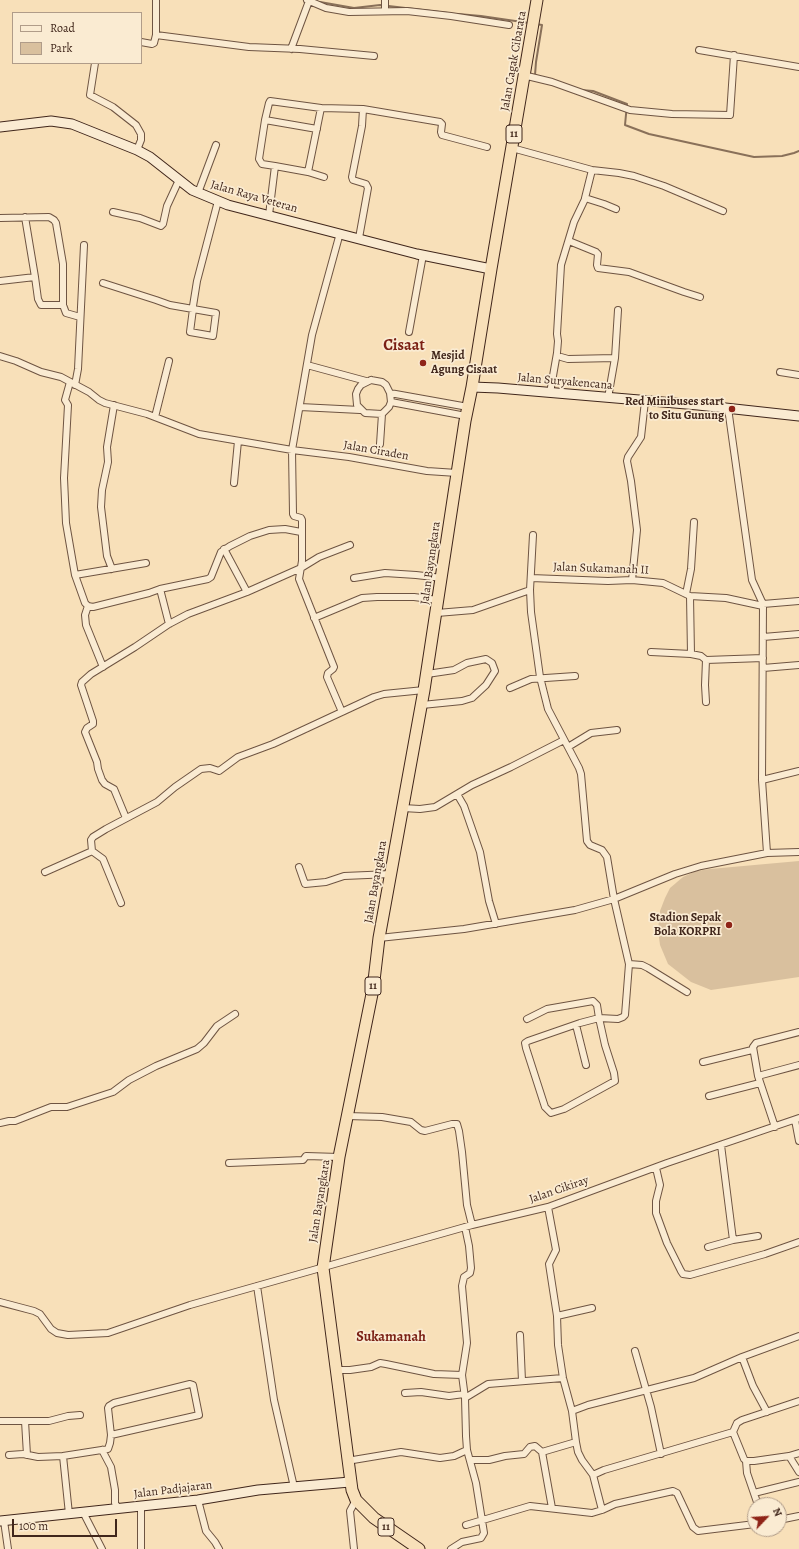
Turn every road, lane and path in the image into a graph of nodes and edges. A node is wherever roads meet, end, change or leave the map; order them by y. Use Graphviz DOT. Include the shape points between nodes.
graph roads {
  1 [pos="156,0"];
  2 [pos="385,0"];
  3 [pos="537,0"];
  4 [pos="308,1"];
  5 [pos="385,11"];
  6 [pos="509,25"];
  7 [pos="156,35"];
  8 [pos="142,42"];
  9 [pos="290,48"];
  10 [pos="699,50"];
  11 [pos="734,55"];
  12 [pos="374,56"];
  13 [pos="95,64"];
  14 [pos="799,67"];
  15 [pos="524,75"];
  16 [pos="321,108"];
  17 [pos="363,109"];
  18 [pos="265,120"];
  19 [pos="0,126"];
  20 [pos="317,129"];
  21 [pos="216,145"];
  22 [pos="487,147"];
  23 [pos="512,148"];
  24 [pos="137,150"];
  25 [pos="275,166"];
  26 [pos="592,170"];
  27 [pos="308,172"];
  28 [pos="324,177"];
  29 [pos="179,180"];
  30 [pos="198,193"];
  31 [pos="585,199"];
  32 [pos="218,201"];
  33 [pos="616,209"];
  34 [pos="723,211"];
  35 [pos="0,212"];
  36 [pos="113,212"];
  37 [pos="269,215"];
  38 [pos="25,217"];
  39 [pos="0,218"];
  40 [pos="340,233"];
  41 [pos="359,238"];
  42 [pos="569,241"];
  43 [pos="84,245"];
  44 [pos="423,255"];
  45 [pos="491,269"];
  46 [pos="35,277"];
  47 [pos="0,281"];
  48 [pos="103,283"];
  49 [pos="700,297"];
  50 [pos="63,305"];
  51 [pos="193,309"];
  52 [pos="618,310"];
  53 [pos="80,317"];
  54 [pos="409,332"];
  55 [pos="0,356"];
  56 [pos="561,357"];
  57 [pos="615,358"];
  58 [pos="169,361"];
  59 [pos="306,365"];
  60 [pos="780,372"];
  61 [pos="799,375"];
  62 [pos="366,381"];
  63 [pos="72,384"];
  64 [pos="472,387"];
  65 [pos="390,393"];
  66 [pos="550,393"];
  67 [pos="608,398"];
  68 [pos="645,401"];
  69 [pos="391,402"];
  70 [pos="114,405"];
  71 [pos="300,407"];
  72 [pos="728,408"];
  73 [pos="360,410"];
  74 [pos="467,412"];
  75 [pos="382,414"];
  76 [pos="156,415"];
  77 [pos="799,416"];
  78 [pos="238,441"];
  79 [pos="380,444"];
  80 [pos="292,445"];
  81 [pos="457,473"];
  82 [pos="234,483"];
  83 [pos="694,522"];
  84 [pos="302,532"];
  85 [pos="533,535"];
  86 [pos="350,545"];
  87 [pos="224,549"];
  88 [pos="146,563"];
  89 [pos="301,568"];
  90 [pos="112,569"];
  91 [pos="76,575"];
  92 [pos="354,578"];
  93 [pos="442,578"];
  94 [pos="531,578"];
  95 [pos="632,580"];
  96 [pos="160,589"];
  97 [pos="530,590"];
  98 [pos="247,592"];
  99 [pos="688,595"];
  100 [pos="438,600"];
  101 [pos="799,601"];
  102 [pos="763,605"];
  103 [pos="88,606"];
  104 [pos="437,613"];
  105 [pos="314,618"];
  106 [pos="169,624"];
  107 [pos="799,634"];
  108 [pos="763,637"];
  109 [pos="650,652"];
  110 [pos="690,654"];
  111 [pos="763,658"];
  112 [pos="706,660"];
  113 [pos="799,665"];
  114 [pos="103,667"];
  115 [pos="763,668"];
  116 [pos="427,674"];
  117 [pos="576,676"];
  118 [pos="540,677"];
  119 [pos="510,688"];
  120 [pos="424,690"];
  121 [pos="706,702"];
  122 [pos="422,705"];
  123 [pos="342,712"];
  124 [pos="617,730"];
  125 [pos="564,740"];
  126 [pos="568,746"];
  127 [pos="799,771"];
  128 [pos="762,780"];
  129 [pos="457,794"];
  130 [pos="403,808"];
  131 [pos="126,818"];
  132 [pos="92,850"];
  133 [pos="799,852"];
  134 [pos="767,853"];
  135 [pos="299,867"];
  136 [pos="45,872"];
  137 [pos="391,874"];
  138 [pos="614,899"];
  139 [pos="121,903"];
  140 [pos="496,924"];
  141 [pos="379,938"];
  142 [pos="629,964"];
  143 [pos="687,992"];
  144 [pos="235,1014"];
  145 [pos="599,1018"];
  146 [pos="527,1019"];
  147 [pos="576,1024"];
  148 [pos="799,1032"];
  149 [pos="752,1050"];
  150 [pos="703,1062"];
  151 [pos="586,1064"];
  152 [pos="799,1065"];
  153 [pos="758,1076"];
  154 [pos="760,1083"];
  155 [pos="709,1096"];
  156 [pos="347,1116"];
  157 [pos="797,1119"];
  158 [pos="0,1123"];
  159 [pos="775,1127"];
  160 [pos="799,1141"];
  161 [pos="721,1145"];
  162 [pos="340,1157"];
  163 [pos="230,1163"];
  164 [pos="656,1168"];
  165 [pos="548,1207"];
  166 [pos="472,1225"];
  167 [pos="465,1227"];
  168 [pos="758,1236"];
  169 [pos="733,1240"];
  170 [pos="799,1242"];
  171 [pos="708,1247"];
  172 [pos="323,1268"];
  173 [pos="257,1286"];
  174 [pos="0,1302"];
  175 [pos="592,1308"];
  176 [pos="557,1316"];
  177 [pos="520,1335"];
  178 [pos="799,1336"];
  179 [pos="635,1351"];
  180 [pos="742,1358"];
  181 [pos="335,1370"];
  182 [pos="462,1375"];
  183 [pos="563,1378"];
  184 [pos="522,1381"];
  185 [pos="646,1389"];
  186 [pos="405,1393"];
  187 [pos="464,1396"];
  188 [pos="799,1402"];
  189 [pos="572,1411"];
  190 [pos="767,1412"];
  191 [pos="80,1415"];
  192 [pos="0,1421"];
  193 [pos="25,1421"];
  194 [pos="733,1432"];
  195 [pos="111,1436"];
  196 [pos="576,1442"];
  197 [pos="102,1450"];
  198 [pos="467,1450"];
  199 [pos="542,1452"];
  200 [pos="799,1452"];
  201 [pos="9,1454"];
  202 [pos="661,1454"];
  203 [pos="27,1455"];
  204 [pos="64,1456"];
  205 [pos="789,1456"];
  206 [pos="470,1460"];
  207 [pos="347,1461"];
  208 [pos="746,1461"];
  209 [pos="799,1472"];
  210 [pos="593,1475"];
  211 [pos="350,1482"];
  212 [pos="799,1482"];
  213 [pos="294,1487"];
  214 [pos="754,1493"];
  215 [pos="755,1497"];
  216 [pos="198,1500"];
  217 [pos="356,1500"];
  218 [pos="141,1506"];
  219 [pos="118,1508"];
  220 [pos="552,1508"];
  221 [pos="602,1510"];
  222 [pos="83,1512"];
  223 [pos="69,1514"];
  224 [pos="799,1516"];
  225 [pos="787,1518"];
  226 [pos="2,1521"];
  227 [pos="481,1521"];
  228 [pos="466,1525"];
  229 [pos="747,1525"];
  230 [pos="8,1549"];
  231 [pos="102,1549"];
  232 [pos="141,1549"];
  233 [pos="219,1549"];
  234 [pos="354,1549"];
  235 [pos="419,1549"];
  236 [pos="451,1549"];
  1 -- 7 [label="street"];
  2 -- 5 [label="street"];
  3 -- 15 [label="highway, Jalan Cagak Cibarata / 11"];
  4 -- 5 [label="street" via="343,11"];
  4 -- 9 [label="street"];
  5 -- 6 [label="street" via="451,16"];
  7 -- 8 [label="street" via="154,44"];
  7 -- 9 [label="street" via="249,47"];
  9 -- 12 [label="street"];
  10 -- 11 [label="street"];
  11 -- 14 [label="street"];
  11 -- 15 [label="street" via="730,115 630,110 552,82"];
  13 -- 24 [label="street" via="90,95 113,107 136,125 141,134"];
  15 -- 23 [label="highway, Jalan Cagak Cibarata / 11"];
  16 -- 17 [label="street"];
  16 -- 18 [label="street" via="270,101"];
  16 -- 20 [label="street"];
  17 -- 22 [label="street" via="440,122 442,135"];
  17 -- 41 [label="street" via="352,177 353,180 366,184 368,188"];
  18 -- 20 [label="street"];
  18 -- 25 [label="street" via="259,159 262,164"];
  19 -- 24 [label="street, Jalan Raya Veteran" via="62,122"];
  20 -- 27 [label="street"];
  21 -- 30 [label="street"];
  23 -- 26 [label="street"];
  23 -- 45 [label="highway, Jalan Cagak Cibarata / 11"];
  24 -- 29 [label="street, Jalan Raya Veteran"];
  25 -- 27 [label="street"];
  25 -- 37 [label="street"];
  26 -- 31 [label="street"];
  26 -- 34 [label="street" via="634,176"];
  27 -- 28 [label="street"];
  29 -- 30 [label="street, Jalan Raya Veteran"];
  29 -- 36 [label="street" via="161,226"];
  30 -- 32 [label="street, Jalan Raya Veteran"];
  31 -- 33 [label="street"];
  31 -- 42 [label="street" via="574,222"];
  32 -- 37 [label="street, Jalan Raya Veteran"];
  32 -- 51 [label="street" via="199,274"];
  35 -- 39 [label="street"];
  37 -- 40 [label="street, Jalan Raya Veteran"];
  38 -- 39 [label="street"];
  38 -- 46 [label="street"];
  38 -- 50 [label="street" via="49,217 56,223 63,264"];
  40 -- 41 [label="street, Jalan Raya Veteran"];
  40 -- 59 [label="street" via="320,301"];
  41 -- 44 [label="street, Jalan Raya Veteran"];
  42 -- 49 [label="street" via="596,252 598,268 629,272"];
  42 -- 66 [label="street" via="560,273 557,353"];
  43 -- 53 [label="street"];
  44 -- 45 [label="street, Jalan Raya Veteran"];
  44 -- 54 [label="street"];
  45 -- 64 [label="highway, Jalan Bayangkara / 11"];
  46 -- 47 [label="street"];
  46 -- 50 [label="street" via="40,305"];
  48 -- 51 [label="street" via="170,306"];
  50 -- 53 [label="street" via="66,313"];
  51 -- 51 [label="street" via="216,313 213,336 190,332"];
  52 -- 57 [label="street"];
  53 -- 63 [label="street" via="78,369"];
  55 -- 63 [label="street, Jalan Ciraden" via="61,377"];
  56 -- 57 [label="street"];
  57 -- 67 [label="street"];
  58 -- 76 [label="street"];
  59 -- 62 [label="street"];
  59 -- 71 [label="street"];
  60 -- 61 [label="street"];
  62 -- 65 [label="street" via="382,382"];
  62 -- 73 [label="street" via="361,384 356,394"];
  63 -- 70 [label="street, Jalan Ciraden" via="99,400"];
  63 -- 91 [label="street" via="65,400 68,405 64,478 66,523"];
  64 -- 66 [label="street, Jalan Suryakencana"];
  64 -- 74 [label="highway, Jalan Bayangkara / 11"];
  65 -- 69 [label="street"];
  65 -- 74 [label="street"];
  66 -- 67 [label="street, Jalan Suryakencana"];
  67 -- 68 [label="street, Jalan Suryakencana"];
  68 -- 72 [label="street, Jalan Suryakencana"];
  68 -- 95 [label="street" via="641,437 627,461 637,530"];
  69 -- 74 [label="street"];
  69 -- 75 [label="street"];
  70 -- 76 [label="street, Jalan Ciraden"];
  70 -- 90 [label="street" via="101,507 107,556"];
  71 -- 73 [label="street"];
  71 -- 80 [label="street"];
  72 -- 77 [label="street, Jalan Suryakencana"];
  72 -- 102 [label="street" via="752,580"];
  73 -- 75 [label="street" via="365,413"];
  74 -- 81 [label="highway, Jalan Bayangkara / 11"];
  75 -- 79 [label="street"];
  76 -- 78 [label="street, Jalan Ciraden" via="199,434"];
  78 -- 80 [label="street, Jalan Ciraden"];
  78 -- 82 [label="street"];
  80 -- 81 [label="street, Jalan Ciraden" via="427,471"];
  80 -- 84 [label="street" via="293,514 301,518"];
  81 -- 93 [label="highway, Jalan Bayangkara / 11"];
  83 -- 99 [label="street"];
  84 -- 87 [label="street" via="269,530"];
  84 -- 89 [label="street"];
  85 -- 94 [label="street"];
  86 -- 89 [label="street" via="319,557"];
  87 -- 96 [label="street" via="209,578"];
  87 -- 98 [label="street"];
  88 -- 90 [label="street"];
  89 -- 98 [label="street"];
  89 -- 105 [label="street" via="299,582"];
  90 -- 91 [label="street"];
  91 -- 103 [label="street"];
  92 -- 93 [label="street" via="385,573"];
  93 -- 100 [label="highway, Jalan Bayangkara / 11"];
  94 -- 95 [label="street, Jalan Sukamanah II"];
  94 -- 97 [label="street"];
  95 -- 99 [label="street, Jalan Sukamanah II" via="663,583"];
  96 -- 103 [label="street" via="117,602"];
  96 -- 106 [label="street"];
  97 -- 104 [label="street" via="473,610"];
  97 -- 118 [label="street"];
  98 -- 106 [label="street" via="188,614"];
  99 -- 102 [label="street, Jalan Sukamanah II" via="726,598"];
  99 -- 110 [label="street"];
  100 -- 104 [label="highway, Jalan Bayangkara / 11"];
  100 -- 105 [label="street" via="414,597 362,598"];
  101 -- 102 [label="street, Jalan Sukamanah II"];
  102 -- 108 [label="street"];
  103 -- 114 [label="street" via="85,615 86,625"];
  104 -- 116 [label="highway, Jalan Bayangkara / 11"];
  105 -- 123 [label="street" via="334,667 327,677"];
  106 -- 114 [label="street"];
  107 -- 108 [label="street"];
  108 -- 111 [label="street"];
  109 -- 110 [label="street"];
  110 -- 112 [label="street"];
  111 -- 112 [label="street"];
  111 -- 115 [label="street"];
  112 -- 121 [label="street"];
  113 -- 115 [label="street"];
  114 -- 131 [label="street" via="86,678 81,685 93,721 85,732 102,780 114,789"];
  115 -- 128 [label="street"];
  116 -- 120 [label="highway, Jalan Bayangkara / 11"];
  116 -- 122 [label="street" via="454,670 486,659 492,663 495,671 486,685 472,698"];
  117 -- 118 [label="street"];
  118 -- 119 [label="street"];
  118 -- 125 [label="street" via="548,709"];
  120 -- 122 [label="highway, Jalan Bayangkara / 11"];
  120 -- 123 [label="street" via="384,694"];
  122 -- 130 [label="highway, Jalan Bayangkara / 11"];
  123 -- 131 [label="street" via="238,757 219,771 201,769 157,802"];
  124 -- 126 [label="street" via="591,732"];
  125 -- 126 [label="street"];
  125 -- 129 [label="street"];
  126 -- 138 [label="street" via="581,774 587,841 602,850 607,857"];
  127 -- 128 [label="street"];
  128 -- 134 [label="street"];
  129 -- 130 [label="street" via="443,803 428,808"];
  129 -- 140 [label="street" via="464,806 480,852 489,902"];
  130 -- 137 [label="highway, Jalan Bayangkara / 11"];
  131 -- 132 [label="street" via="93,837"];
  132 -- 136 [label="street"];
  132 -- 139 [label="street" via="103,859"];
  133 -- 134 [label="street"];
  134 -- 138 [label="street" via="701,866"];
  135 -- 137 [label="street" via="305,884 326,882 344,876"];
  137 -- 141 [label="highway, Jalan Bayangkara / 11"];
  138 -- 140 [label="street" via="575,910"];
  138 -- 142 [label="street"];
  140 -- 141 [label="street"];
  141 -- 156 [label="highway, Jalan Bayangkara / 11" via="373,989"];
  142 -- 143 [label="street" via="642,965"];
  142 -- 145 [label="street" via="625,1015 618,1019"];
  144 -- 158 [label="street" via="218,1026 197,1049 156,1066 113,1092 67,1107 52,1107 15,1121"];
  145 -- 146 [label="street" via="597,1005 593,1002 547,1009"];
  145 -- 147 [label="street"];
  145 -- 147 [label="street" via="615,1081 564,1109 551,1113 545,1108 525,1043"];
  147 -- 151 [label="street"];
  148 -- 149 [label="street" via="756,1043"];
  149 -- 150 [label="street"];
  149 -- 153 [label="street"];
  152 -- 153 [label="street"];
  153 -- 154 [label="street"];
  154 -- 155 [label="street"];
  154 -- 159 [label="street"];
  156 -- 162 [label="highway, Jalan Bayangkara / 11"];
  156 -- 166 [label="street" via="382,1117 411,1122 425,1131 457,1124 460,1131 467,1205"];
  157 -- 159 [label="street, Jalan Cikiray"];
  157 -- 160 [label="street"];
  159 -- 161 [label="street, Jalan Cikiray"];
  161 -- 164 [label="street, Jalan Cikiray"];
  161 -- 169 [label="street"];
  162 -- 163 [label="street" via="306,1156 303,1160"];
  162 -- 172 [label="highway, Jalan Bayangkara / 11"];
  164 -- 165 [label="street, Jalan Cikiray"];
  164 -- 170 [label="street" via="660,1185 656,1213 667,1243 683,1274 690,1275"];
  165 -- 166 [label="street, Jalan Cikiray"];
  165 -- 176 [label="street" via="556,1250 549,1264"];
  166 -- 167 [label="street, Jalan Cikiray"];
  167 -- 172 [label="street, Jalan Cikiray"];
  167 -- 182 [label="street" via="471,1268 470,1273 464,1277 462,1286 466,1343"];
  168 -- 169 [label="street"];
  169 -- 171 [label="street"];
  172 -- 173 [label="street"];
  172 -- 181 [label="highway, Jalan Bayangkara / 11"];
  173 -- 174 [label="street" via="108,1333 84,1335 57,1333 40,1314"];
  173 -- 213 [label="street" via="274,1400"];
  175 -- 176 [label="street"];
  176 -- 183 [label="street"];
  177 -- 184 [label="street"];
  178 -- 180 [label="street"];
  179 -- 185 [label="street"];
  180 -- 185 [label="street" via="694,1378"];
  180 -- 190 [label="street"];
  181 -- 182 [label="street" via="386,1364 434,1374"];
  181 -- 207 [label="highway, Jalan Bayangkara / 11"];
  182 -- 187 [label="street"];
  183 -- 184 [label="street"];
  183 -- 189 [label="street"];
  184 -- 187 [label="street" via="488,1384"];
  185 -- 189 [label="street"];
  185 -- 202 [label="street"];
  186 -- 187 [label="street"];
  187 -- 198 [label="street"];
  188 -- 190 [label="street"];
  189 -- 196 [label="street"];
  190 -- 194 [label="street" via="739,1421"];
  191 -- 193 [label="street" via="49,1421"];
  192 -- 193 [label="street"];
  193 -- 203 [label="street"];
  194 -- 202 [label="street"];
  194 -- 208 [label="street"];
  195 -- 195 [label="street" via="108,1408 111,1404 193,1385 199,1415"];
  195 -- 197 [label="street" via="109,1447"];
  196 -- 199 [label="street"];
  196 -- 210 [label="street" via="582,1460"];
  197 -- 204 [label="street"];
  197 -- 219 [label="street" via="111,1467 115,1503"];
  198 -- 206 [label="street"];
  198 -- 207 [label="street" via="454,1456 440,1458 402,1452"];
  199 -- 206 [label="street" via="535,1446 530,1447 524,1454 489,1460"];
  199 -- 220 [label="street"];
  200 -- 205 [label="street"];
  201 -- 203 [label="street"];
  202 -- 210 [label="street"];
  203 -- 204 [label="street"];
  204 -- 223 [label="street"];
  205 -- 208 [label="street"];
  205 -- 209 [label="street"];
  206 -- 227 [label="street"];
  207 -- 211 [label="highway, Jalan Bayangkara / 11"];
  208 -- 214 [label="street"];
  210 -- 221 [label="street"];
  211 -- 213 [label="street, Jalan Padjajaran"];
  211 -- 217 [label="highway, Jalan Bayangkara / 11"];
  212 -- 214 [label="street"];
  213 -- 216 [label="street, Jalan Padjajaran"];
  214 -- 215 [label="street"];
  216 -- 218 [label="street, Jalan Padjajaran"];
  216 -- 233 [label="street" via="206,1531"];
  217 -- 234 [label="street" via="350,1512"];
  217 -- 235 [label="highway, 11" via="374,1518"];
  218 -- 219 [label="street, Jalan Padjajaran"];
  218 -- 232 [label="street"];
  219 -- 222 [label="street, Jalan Padjajaran"];
  220 -- 221 [label="street" via="592,1513"];
  220 -- 227 [label="street" via="530,1506"];
  221 -- 229 [label="street" via="615,1504 673,1491 677,1494 693,1527 698,1530"];
  222 -- 223 [label="street, Jalan Padjajaran"];
  222 -- 231 [label="street"];
  223 -- 226 [label="street, Jalan Padjajaran"];
  224 -- 225 [label="street"];
  226 -- 230 [label="street"];
  227 -- 228 [label="street"];
  227 -- 236 [label="street" via="483,1536 462,1542"];
}
